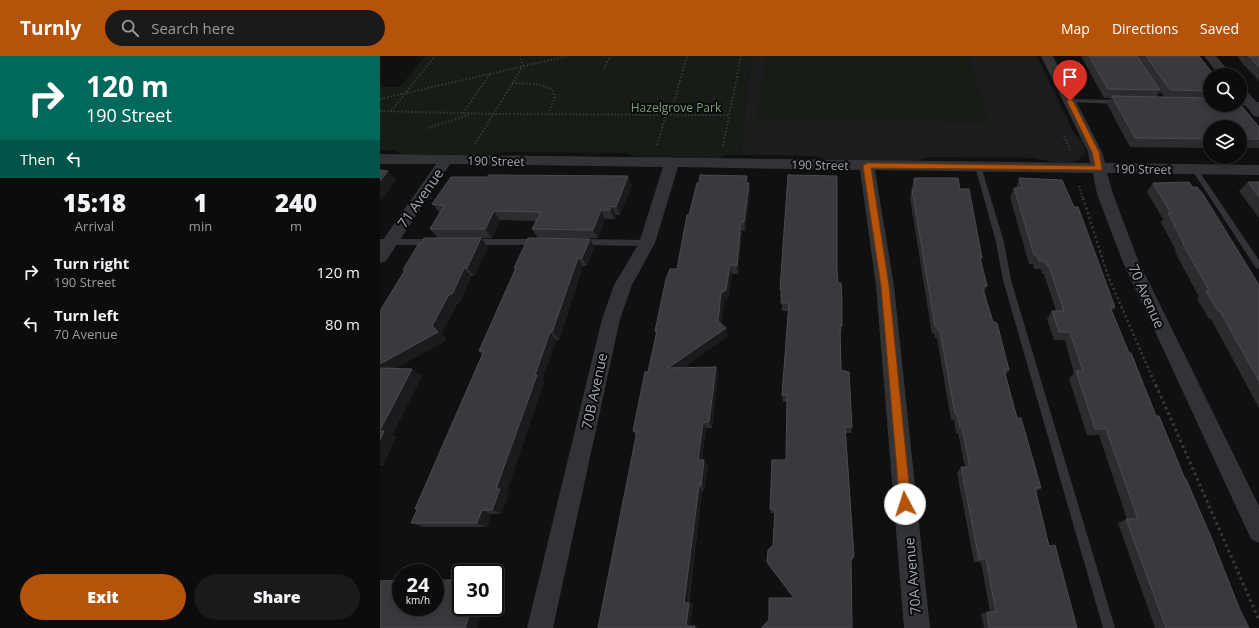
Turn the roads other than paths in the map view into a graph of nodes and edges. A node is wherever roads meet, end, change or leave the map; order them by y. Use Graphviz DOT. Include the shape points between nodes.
graph roads {
  1 [pos="1047,56"];
  2 [pos="1210,56"];
  3 [pos="1220,68"];
  4 [pos="1070,101"];
  5 [pos="1130,102"];
  6 [pos="380,159"];
  7 [pos="446,160"];
  8 [pos="672,163"];
  9 [pos="867,166"];
  10 [pos="978,166"];
  11 [pos="1100,168"];
  12 [pos="1195,170"];
  13 [pos="1259,170"];
  14 [pos="385,242"];
  15 [pos="446,242"];
  16 [pos="462,242"];
  17 [pos="549,242"];
  18 [pos="572,242"];
  19 [pos="647,243"];
  20 [pos="380,256"];
  21 [pos="1259,266"];
  22 [pos="1259,531"];
  23 [pos="540,628"];
  24 [pos="917,628"];
  25 [pos="1109,628"];
  1 -- 4 [label="street, 70 Avenue"];
  2 -- 3 [label="street"];
  4 -- 5 [label="lane"];
  4 -- 11 [label="street, 70 Avenue"];
  6 -- 7 [label="street, 190 Street"];
  7 -- 8 [label="street, 190 Street"];
  7 -- 14 [label="street, 71 Avenue"];
  8 -- 9 [label="street, 190 Street"];
  8 -- 19 [label="street, 70B Avenue"];
  9 -- 10 [label="street, 190 Street"];
  9 -- 24 [label="street, 70A Avenue" via="885,286"];
  10 -- 11 [label="street, 190 Street"];
  10 -- 25 [label="lane" via="1000,242 1007,280"];
  11 -- 12 [label="street, 190 Street"];
  11 -- 22 [label="street, 70 Avenue" via="1110,208 1130,260"];
  12 -- 13 [label="street, 190 Street"];
  12 -- 21 [label="lane"];
  14 -- 15 [label="lane"];
  14 -- 20 [label="street, 71 Avenue"];
  16 -- 17 [label="lane"];
  18 -- 19 [label="lane"];
  19 -- 23 [label="street, 70B Avenue" via="623,285 611,319"];
}
